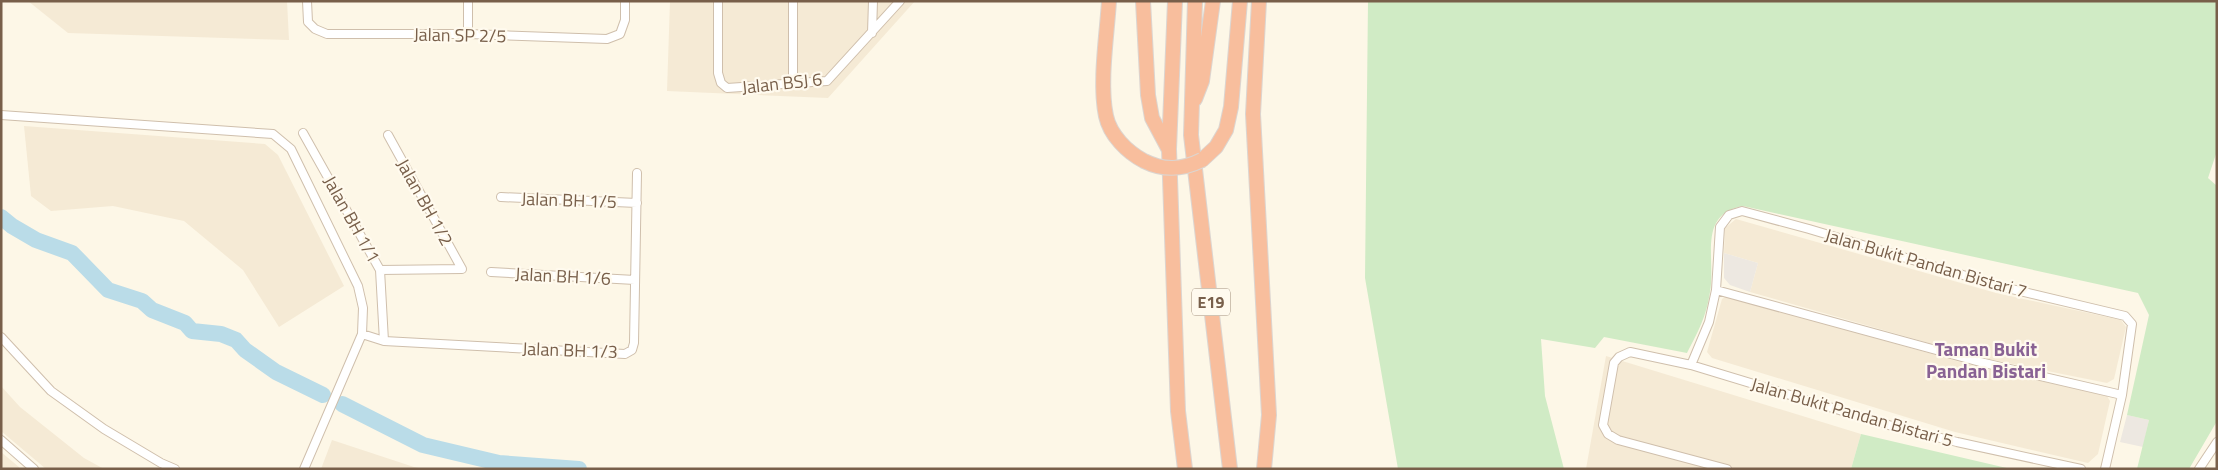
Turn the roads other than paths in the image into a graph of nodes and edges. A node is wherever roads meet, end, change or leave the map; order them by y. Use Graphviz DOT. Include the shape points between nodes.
graph roads {
  1 [pos="307,1"];
  2 [pos="468,1"];
  3 [pos="625,1"];
  4 [pos="718,1"];
  5 [pos="793,1"];
  6 [pos="873,1"];
  7 [pos="900,1"];
  8 [pos="1109,1"];
  9 [pos="1143,1"];
  10 [pos="1175,1"];
  11 [pos="1195,1"];
  12 [pos="1213,1"];
  13 [pos="1240,1"];
  14 [pos="1259,1"];
  15 [pos="872,32"];
  16 [pos="468,34"];
  17 [pos="793,84"];
  18 [pos="1190,112"];
  19 [pos="1,115"];
  20 [pos="303,133"];
  21 [pos="388,135"];
  22 [pos="1169,149"];
  23 [pos="637,173"];
  24 [pos="501,197"];
  25 [pos="637,203"];
  26 [pos="380,270"];
  27 [pos="491,272"];
  28 [pos="635,280"];
  29 [pos="1716,290"];
  30 [pos="362,334"];
  31 [pos="1,337"];
  32 [pos="384,341"];
  33 [pos="1691,365"];
  34 [pos="2122,395"];
  35 [pos="1,440"];
  36 [pos="2217,442"];
  37 [pos="34,469"];
  38 [pos="175,469"];
  39 [pos="304,469"];
  40 [pos="1185,469"];
  41 [pos="1230,469"];
  42 [pos="1264,469"];
  43 [pos="1727,469"];
  44 [pos="2081,469"];
  45 [pos="2105,469"];
  46 [pos="2199,469"];
  1 -- 16 [label="street, Jalan SP 2/5" via="308,22 315,30 327,34"];
  2 -- 16 [label="street"];
  3 -- 16 [label="street, Jalan SP 2/5" via="625,20 620,34 607,39"];
  4 -- 17 [label="street, Jalan BSJ 6" via="718,73 721,83 728,88"];
  5 -- 17 [label="street"];
  6 -- 15 [label="street"];
  7 -- 15 [label="street, Jalan BSJ 6"];
  8 -- 13 [label="highway, bridge" via="1104,93 1106,117 1114,135 1135,156 1151,164 1174,168 1187,167 1202,160 1216,147 1226,130"];
  9 -- 22 [label="highway" via="1152,118"];
  10 -- 22 [label="highway, E19"];
  11 -- 18 [label="highway, E19"];
  12 -- 18 [label="highway" via="1202,81"];
  14 -- 42 [label="highway" via="1253,114 1269,415"];
  15 -- 17 [label="street, Jalan BSJ 6" via="827,81"];
  18 -- 41 [label="highway, E19"];
  19 -- 30 [label="street" via="273,134 291,149 358,286 363,308"];
  20 -- 26 [label="street, Jalan BH 1/1"];
  21 -- 26 [label="street, Jalan BH 1/2" via="462,270"];
  22 -- 40 [label="highway, E19" via="1178,411"];
  23 -- 25 [label="street, Jalan BH 1/3"];
  24 -- 25 [label="street, Jalan BH 1/5"];
  25 -- 28 [label="street, Jalan BH 1/3"];
  26 -- 32 [label="street, Jalan BH 1/1"];
  27 -- 28 [label="street, Jalan BH 1/6"];
  28 -- 32 [label="street, Jalan BH 1/3" via="634,343 632,350 625,354"];
  29 -- 33 [label="street, Jalan Bukit Pandan Bistari 7" via="1709,322"];
  29 -- 34 [label="street" via="1980,362"];
  29 -- 34 [label="street, Jalan Bukit Pandan Bistari 7" via="1718,235 1722,222 1738,212 1751,214 2002,287 2125,316 2132,324"];
  30 -- 32 [label="street, Jalan BH 1/3"];
  30 -- 39 [label="street"];
  31 -- 38 [label="street" via="51,391 104,429"];
  33 -- 43 [label="street, Jalan Bukit Pandan Bistari 5" via="1630,352 1624,354 1612,369 1603,425 1606,432 1618,440"];
  33 -- 44 [label="street, Jalan Bukit Pandan Bistari 5" via="1892,426"];
  34 -- 45 [label="street, Jalan Bukit Pandan Bistari 7"];
  35 -- 37 [label="street"];
  36 -- 46 [label="street"];
}
